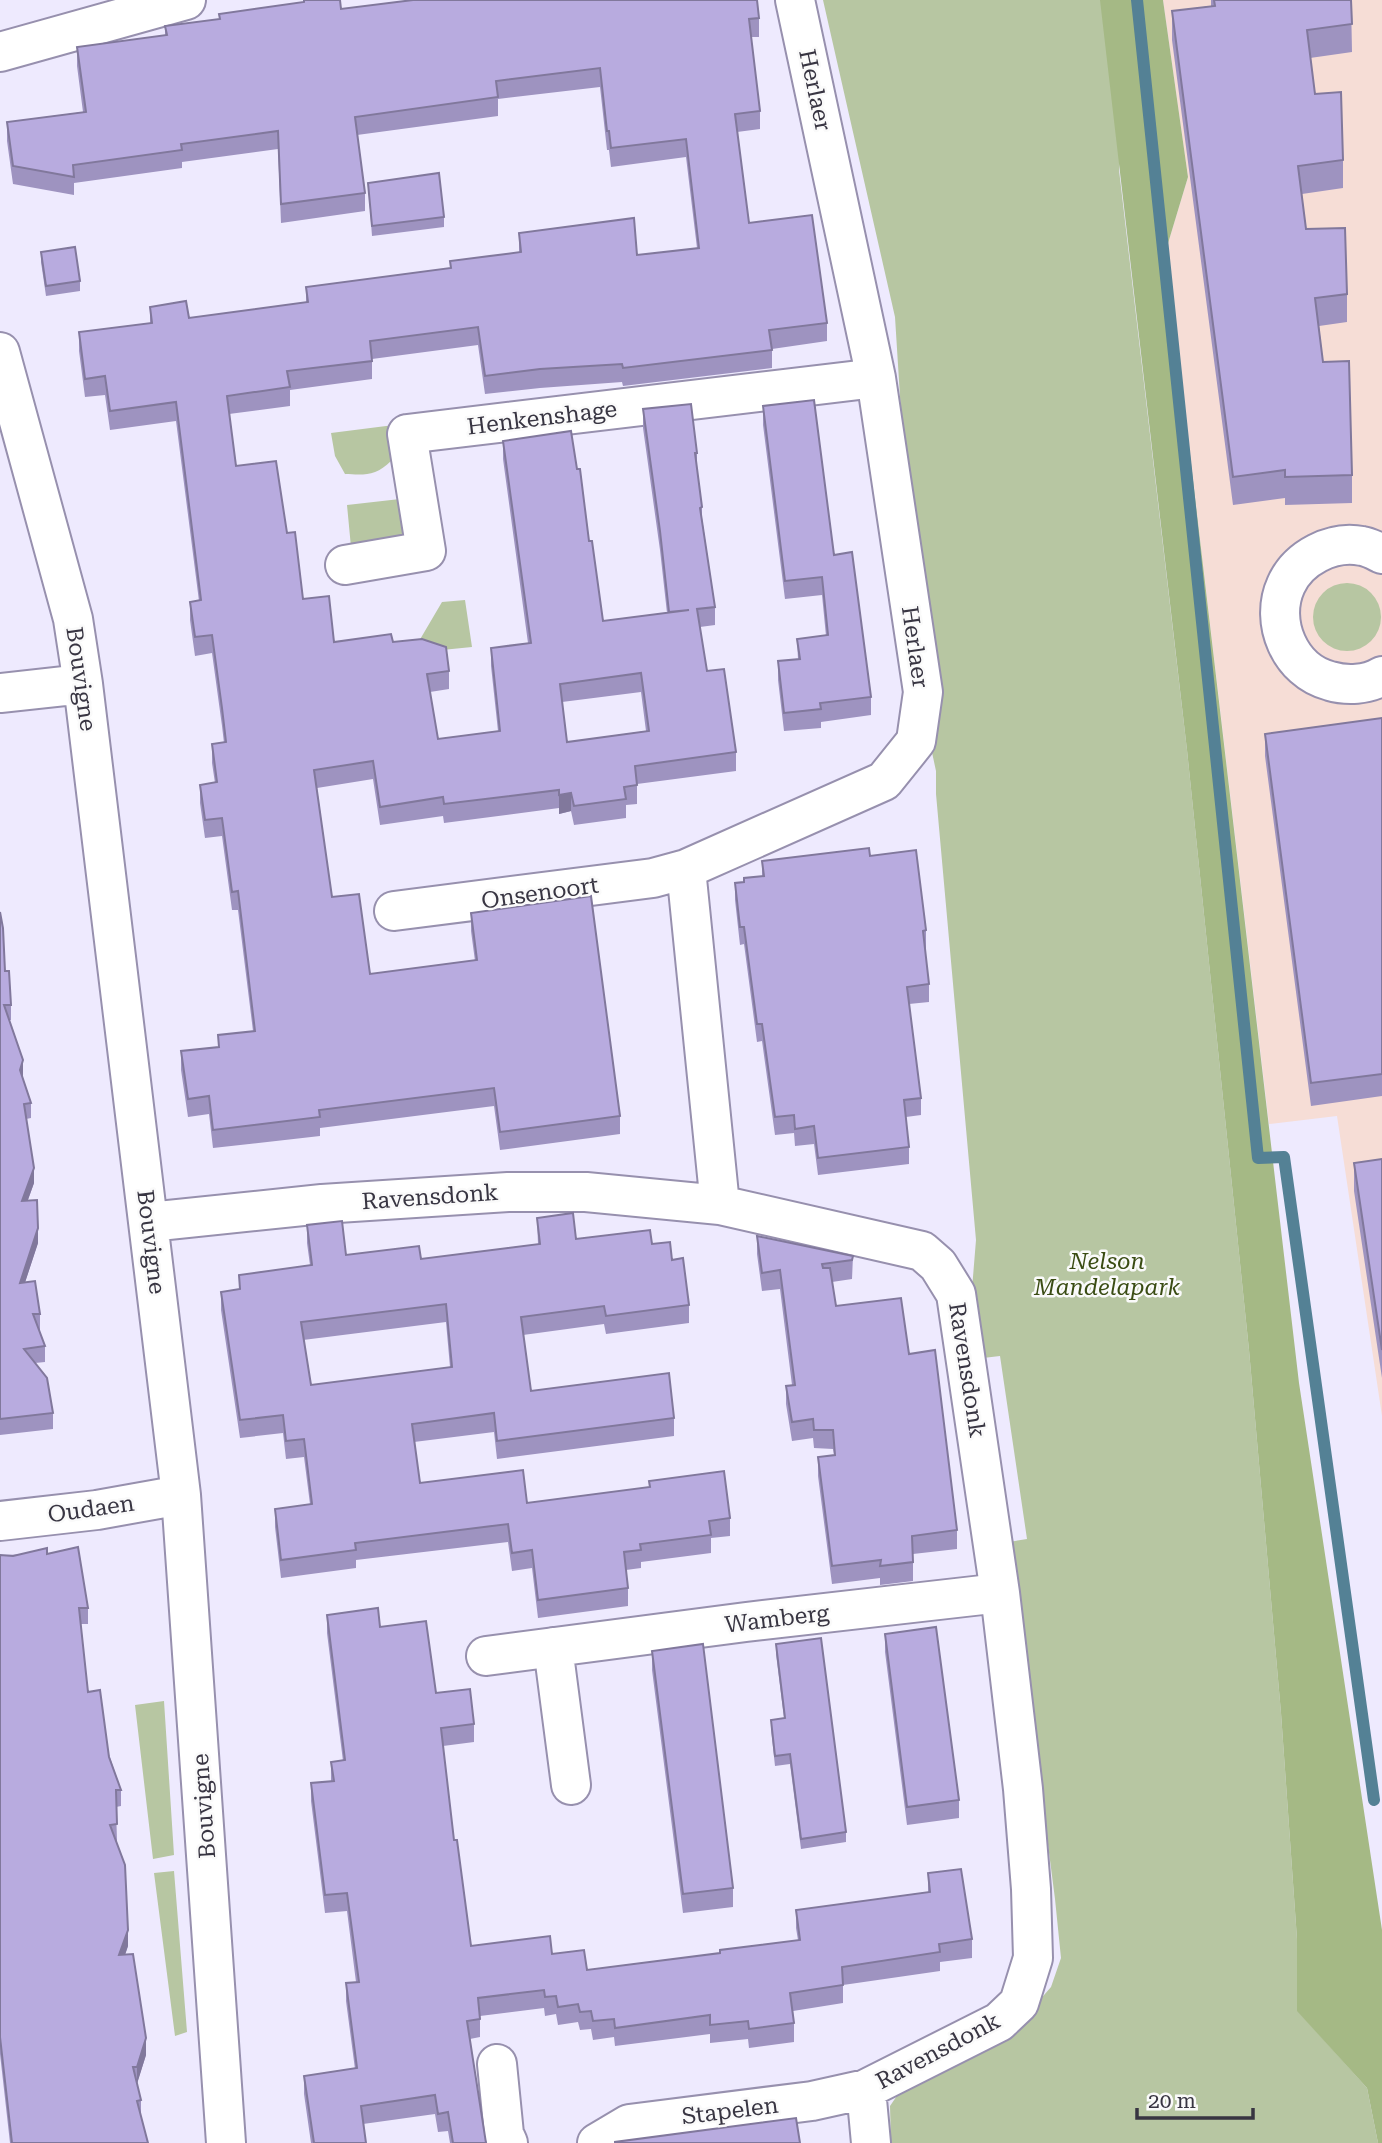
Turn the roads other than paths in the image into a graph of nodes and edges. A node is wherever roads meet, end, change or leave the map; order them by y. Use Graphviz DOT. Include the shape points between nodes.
graph roads {
  1 [pos="186,0"];
  2 [pos="795,0"];
  3 [pos="0,52"];
  4 [pos="0,352"];
  5 [pos="876,378"];
  6 [pos="1382,554"];
  7 [pos="345,565"];
  8 [pos="1382,676"];
  9 [pos="83,684"];
  10 [pos="0,693"];
  11 [pos="686,869"];
  12 [pos="394,911"];
  13 [pos="720,1205"];
  14 [pos="149,1222"];
  15 [pos="181,1495"];
  16 [pos="0,1521"];
  17 [pos="1000,1593"];
  18 [pos="553,1647"];
  19 [pos="486,1656"];
  20 [pos="571,1785"];
  21 [pos="497,2064"];
  22 [pos="866,2089"];
  23 [pos="226,2143"];
  24 [pos="508,2143"];
  25 [pos="597,2143"];
  26 [pos="871,2143"];
  1 -- 3 [label="street"];
  2 -- 5 [label="street, Herlaer"];
  4 -- 9 [label="street, Bouvigne" via="73,619"];
  5 -- 7 [label="street, Henkenshage" via="407,434 426,551"];
  5 -- 11 [label="street, Herlaer" via="923,692 916,741 884,781"];
  6 -- 8 [label="street" via="1363,546 1338,545 1320,551 1300,565 1286,585 1280,608 1281,630 1303,667 1339,684"];
  9 -- 10 [label="street"];
  9 -- 14 [label="street, Bouvigne"];
  11 -- 12 [label="street, Onsenoort" via="639,880"];
  11 -- 13 [label="street"];
  13 -- 14 [label="street, Ravensdonk" via="586,1192 508,1192 322,1204"];
  13 -- 17 [label="street, Ravensdonk" via="922,1251 938,1265 956,1294"];
  14 -- 15 [label="street, Bouvigne"];
  15 -- 16 [label="street, Oudaen"];
  15 -- 23 [label="street, Bouvigne"];
  17 -- 18 [label="street, Wamberg"];
  17 -- 22 [label="street, Ravensdonk" via="1023,1788 1033,1958 1019,2003 999,2022"];
  18 -- 19 [label="street, Wamberg"];
  18 -- 20 [label="street"];
  21 -- 24 [label="street"];
  22 -- 25 [label="street, Stapelen" via="812,2101 629,2124"];
  22 -- 26 [label="street, Ravensdonk"];
}
